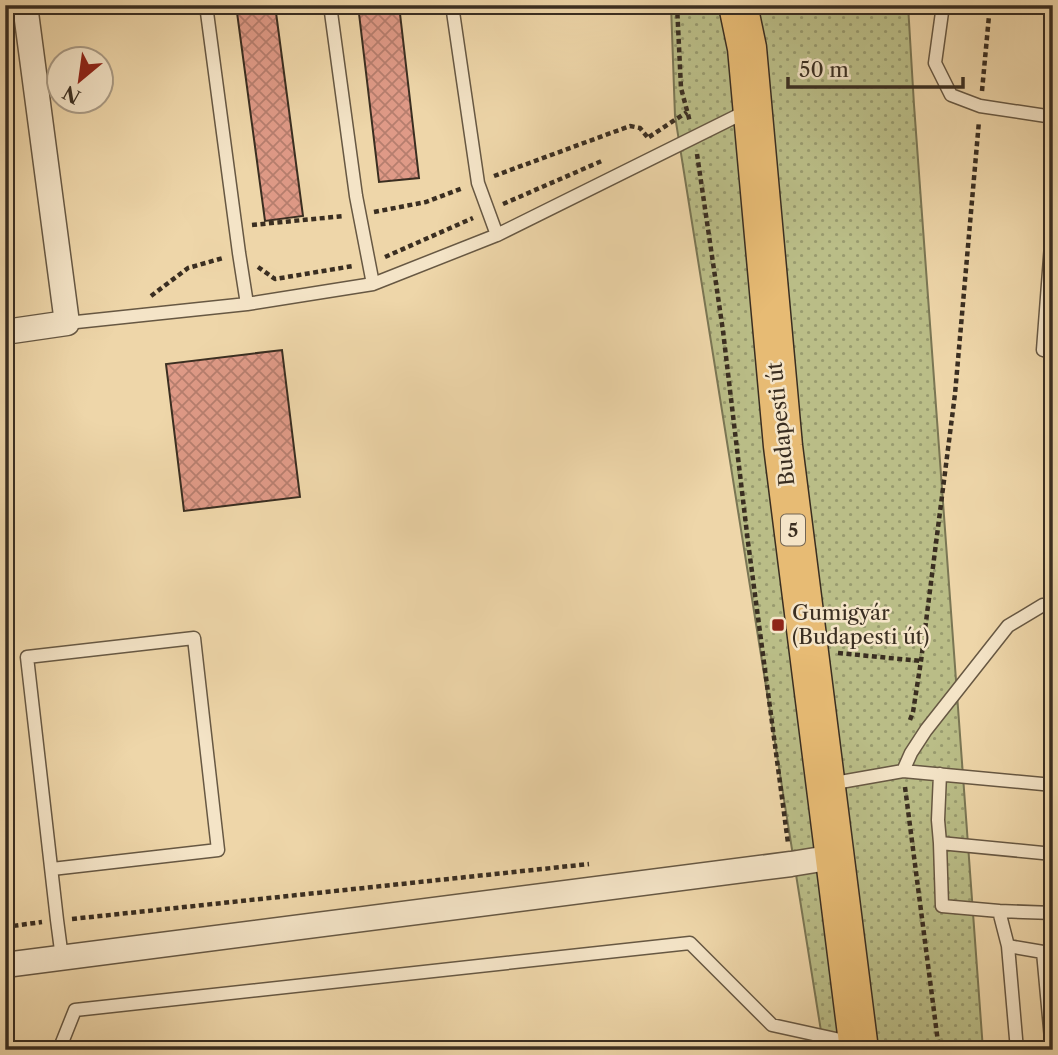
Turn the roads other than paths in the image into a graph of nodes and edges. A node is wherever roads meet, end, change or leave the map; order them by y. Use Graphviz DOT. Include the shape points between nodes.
graph roads {
  1 [pos="25,5"];
  2 [pos="206,5"];
  3 [pos="330,5"];
  4 [pos="452,5"];
  5 [pos="738,5"];
  6 [pos="753,5"];
  7 [pos="943,5"];
  8 [pos="747,48"];
  9 [pos="752,108"];
  10 [pos="1053,117"];
  11 [pos="1053,218"];
  12 [pos="497,235"];
  13 [pos="1051,251"];
  14 [pos="373,284"];
  15 [pos="247,304"];
  16 [pos="67,323"];
  17 [pos="5,332"];
  18 [pos="1053,351"];
  19 [pos="1053,604"];
  20 [pos="903,771"];
  21 [pos="940,774"];
  22 [pos="825,785"];
  23 [pos="1053,785"];
  24 [pos="940,843"];
  25 [pos="1053,854"];
  26 [pos="834,857"];
  27 [pos="52,869"];
  28 [pos="999,911"];
  29 [pos="1053,913"];
  30 [pos="1008,946"];
  31 [pos="62,958"];
  32 [pos="5,965"];
  33 [pos="858,1047"];
  34 [pos="60,1050"];
  35 [pos="1017,1050"];
  36 [pos="1052,1050"];
  1 -- 16 [label="street"];
  2 -- 15 [label="lane"];
  3 -- 14 [label="lane"];
  4 -- 12 [label="lane" via="478,183"];
  5 -- 8 [label="main road, Budapesti út / 5"];
  6 -- 8 [label="main road, Budapesti út / 5"];
  7 -- 10 [label="lane" via="935,62 951,95 980,107"];
  8 -- 9 [label="main road, Budapesti út / 5"];
  9 -- 12 [label="lane"];
  9 -- 22 [label="main road, Budapesti út / 5" via="783,446"];
  11 -- 13 [label="lane"];
  12 -- 14 [label="lane"];
  13 -- 18 [label="lane" via="1042,349"];
  14 -- 15 [label="lane"];
  15 -- 16 [label="lane"];
  16 -- 17 [label="street"];
  19 -- 20 [label="lane" via="1008,626 926,730"];
  20 -- 21 [label="lane"];
  20 -- 22 [label="lane"];
  21 -- 23 [label="lane"];
  21 -- 24 [label="lane"];
  22 -- 26 [label="main road, Budapesti út / 5"];
  24 -- 25 [label="lane"];
  24 -- 28 [label="lane" via="942,906"];
  26 -- 31 [label="street" via="789,853"];
  26 -- 33 [label="main road, Budapesti út / 5"];
  27 -- 27 [label="lane" via="218,850 194,638 27,657"];
  27 -- 31 [label="lane"];
  28 -- 29 [label="lane"];
  28 -- 30 [label="lane"];
  30 -- 35 [label="lane"];
  30 -- 36 [label="lane" via="1043,952"];
  31 -- 32 [label="street"];
  33 -- 34 [label="lane" via="772,1025 690,943 75,1010"];
}
